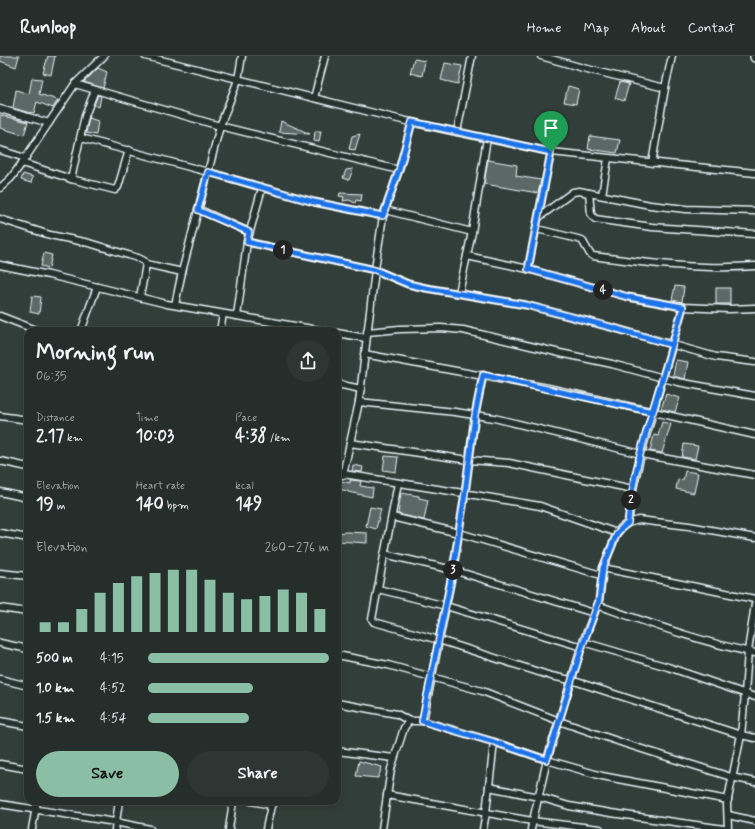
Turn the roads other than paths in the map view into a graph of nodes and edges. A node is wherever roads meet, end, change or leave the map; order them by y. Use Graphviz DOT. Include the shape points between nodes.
graph roads {
  1 [pos="104,56"];
  2 [pos="144,56"];
  3 [pos="242,56"];
  4 [pos="325,56"];
  5 [pos="472,56"];
  6 [pos="541,56"];
  7 [pos="672,56"];
  8 [pos="238,80"];
  9 [pos="75,84"];
  10 [pos="665,88"];
  11 [pos="95,90"];
  12 [pos="314,98"];
  13 [pos="0,109"];
  14 [pos="412,122"];
  15 [pos="49,123"];
  16 [pos="220,126"];
  17 [pos="457,132"];
  18 [pos="80,138"];
  19 [pos="487,138"];
  20 [pos="0,150"];
  21 [pos="129,150"];
  22 [pos="551,152"];
  23 [pos="608,159"];
  24 [pos="23,161"];
  25 [pos="652,163"];
  26 [pos="399,170"];
  27 [pos="208,172"];
  28 [pos="755,173"];
  29 [pos="71,179"];
  30 [pos="0,188"];
  31 [pos="262,188"];
  32 [pos="589,193"];
  33 [pos="602,195"];
  34 [pos="198,210"];
  35 [pos="755,211"];
  36 [pos="384,213"];
  37 [pos="539,217"];
  38 [pos="0,219"];
  39 [pos="537,229"];
  40 [pos="249,232"];
  41 [pos="472,232"];
  42 [pos="755,234"];
  43 [pos="247,242"];
  44 [pos="467,256"];
  45 [pos="146,264"];
  46 [pos="0,265"];
  47 [pos="755,266"];
  48 [pos="528,269"];
  49 [pos="375,270"];
  50 [pos="182,272"];
  51 [pos="97,287"];
  52 [pos="459,293"];
  53 [pos="140,297"];
  54 [pos="175,305"];
  55 [pos="683,307"];
  56 [pos="755,308"];
  57 [pos="223,314"];
  58 [pos="0,316"];
  59 [pos="237,316"];
  60 [pos="29,327"];
  61 [pos="82,327"];
  62 [pos="221,327"];
  63 [pos="301,327"];
  64 [pos="341,333"];
  65 [pos="367,335"];
  66 [pos="672,345"];
  67 [pos="364,354"];
  68 [pos="755,362"];
  69 [pos="483,375"];
  70 [pos="663,378"];
  71 [pos="341,385"];
  72 [pos="361,389"];
  73 [pos="755,396"];
  74 [pos="359,402"];
  75 [pos="653,412"];
  76 [pos="475,415"];
  77 [pos="0,416"];
  78 [pos="24,419"];
  79 [pos="755,435"];
  80 [pos="350,443"];
  81 [pos="641,454"];
  82 [pos="469,460"];
  83 [pos="0,461"];
  84 [pos="24,466"];
  85 [pos="341,471"];
  86 [pos="341,474"];
  87 [pos="755,475"];
  88 [pos="398,483"];
  89 [pos="633,489"];
  90 [pos="0,492"];
  91 [pos="465,493"];
  92 [pos="24,497"];
  93 [pos="392,517"];
  94 [pos="628,523"];
  95 [pos="0,533"];
  96 [pos="459,533"];
  97 [pos="617,533"];
  98 [pos="24,537"];
  99 [pos="755,538"];
  100 [pos="384,554"];
  101 [pos="603,568"];
  102 [pos="453,570"];
  103 [pos="0,573"];
  104 [pos="601,575"];
  105 [pos="24,576"];
  106 [pos="378,589"];
  107 [pos="755,598"];
  108 [pos="755,604"];
  109 [pos="597,605"];
  110 [pos="446,606"];
  111 [pos="0,608"];
  112 [pos="24,611"];
  113 [pos="594,613"];
  114 [pos="439,640"];
  115 [pos="0,643"];
  116 [pos="583,644"];
  117 [pos="24,648"];
  118 [pos="748,651"];
  119 [pos="755,653"];
  120 [pos="341,656"];
  121 [pos="431,678"];
  122 [pos="0,679"];
  123 [pos="571,680"];
  124 [pos="24,685"];
  125 [pos="745,694"];
  126 [pos="755,696"];
  127 [pos="341,704"];
  128 [pos="0,721"];
  129 [pos="410,721"];
  130 [pos="422,721"];
  131 [pos="560,721"];
  132 [pos="24,725"];
  133 [pos="740,735"];
  134 [pos="755,738"];
  135 [pos="494,742"];
  136 [pos="341,751"];
  137 [pos="394,758"];
  138 [pos="547,760"];
  139 [pos="0,764"];
  140 [pos="24,768"];
  141 [pos="732,777"];
  142 [pos="755,782"];
  143 [pos="489,787"];
  144 [pos="386,795"];
  145 [pos="539,796"];
  146 [pos="728,800"];
  147 [pos="0,804"];
  148 [pos="36,805"];
  149 [pos="118,805"];
  150 [pos="232,805"];
  151 [pos="272,805"];
  152 [pos="35,810"];
  153 [pos="486,813"];
  154 [pos="728,815"];
  155 [pos="532,821"];
  156 [pos="116,822"];
  157 [pos="755,822"];
  158 [pos="32,829"];
  159 [pos="115,829"];
  160 [pos="150,829"];
  161 [pos="229,829"];
  162 [pos="266,829"];
  163 [pos="382,829"];
  164 [pos="483,829"];
  165 [pos="530,829"];
  166 [pos="600,829"];
  167 [pos="724,829"];
  168 [pos="728,829"];
  1 -- 9 [label="street"];
  2 -- 8 [label="street"];
  3 -- 8 [label="street"];
  4 -- 12 [label="street"];
  5 -- 17 [label="street"];
  6 -- 10 [label="street"];
  7 -- 10 [label="street"];
  8 -- 12 [label="street"];
  8 -- 16 [label="street"];
  9 -- 11 [label="street"];
  9 -- 15 [label="street"];
  10 -- 25 [label="street"];
  11 -- 16 [label="street"];
  11 -- 18 [label="street"];
  12 -- 14 [label="street"];
  13 -- 15 [label="street"];
  14 -- 17 [label="street"];
  14 -- 26 [label="street"];
  15 -- 24 [label="street"];
  16 -- 26 [label="street"];
  16 -- 27 [label="street"];
  17 -- 19 [label="street"];
  18 -- 21 [label="street"];
  18 -- 29 [label="street"];
  19 -- 22 [label="street"];
  19 -- 41 [label="street"];
  20 -- 24 [label="street"];
  21 -- 27 [label="street"];
  21 -- 29 [label="street" via="115,190"];
  22 -- 23 [label="street"];
  22 -- 37 [label="street"];
  23 -- 25 [label="street"];
  23 -- 33 [label="street"];
  24 -- 29 [label="street"];
  24 -- 30 [label="street"];
  25 -- 28 [label="street"];
  26 -- 36 [label="street"];
  27 -- 31 [label="street"];
  27 -- 34 [label="street"];
  31 -- 36 [label="street" via="314,202"];
  31 -- 40 [label="street"];
  32 -- 33 [label="street"];
  32 -- 37 [label="street" via="573,192"];
  32 -- 42 [label="street" via="591,214 595,219 652,227"];
  33 -- 35 [label="street" via="686,209"];
  34 -- 40 [label="street"];
  34 -- 50 [label="street"];
  36 -- 41 [label="street"];
  36 -- 49 [label="street"];
  37 -- 39 [label="street"];
  38 -- 45 [label="street" via="50,235 129,254"];
  39 -- 47 [label="street" via="582,240 593,256 686,266"];
  39 -- 48 [label="street"];
  40 -- 43 [label="street"];
  41 -- 44 [label="street"];
  43 -- 49 [label="street"];
  43 -- 59 [label="street"];
  44 -- 48 [label="street"];
  44 -- 52 [label="street"];
  45 -- 50 [label="street"];
  45 -- 53 [label="street"];
  46 -- 51 [label="street"];
  48 -- 55 [label="street" via="617,294"];
  49 -- 52 [label="street" via="408,284"];
  49 -- 65 [label="street"];
  50 -- 54 [label="street"];
  51 -- 53 [label="street"];
  51 -- 61 [label="street"];
  52 -- 66 [label="street" via="526,305"];
  53 -- 54 [label="street"];
  54 -- 57 [label="street"];
  55 -- 56 [label="street"];
  55 -- 66 [label="street"];
  57 -- 59 [label="street"];
  57 -- 62 [label="street"];
  58 -- 60 [label="street"];
  59 -- 63 [label="street"];
  64 -- 65 [label="street"];
  65 -- 67 [label="street"];
  65 -- 70 [label="street" via="400,329 463,330"];
  66 -- 68 [label="street" via="716,357"];
  66 -- 70 [label="street"];
  67 -- 69 [label="street"];
  67 -- 72 [label="street"];
  69 -- 75 [label="street"];
  69 -- 76 [label="street"];
  70 -- 73 [label="street"];
  70 -- 75 [label="street"];
  71 -- 72 [label="street"];
  72 -- 74 [label="street"];
  74 -- 76 [label="street"];
  74 -- 80 [label="street"];
  75 -- 79 [label="street"];
  75 -- 81 [label="street"];
  76 -- 81 [label="street"];
  76 -- 82 [label="street"];
  77 -- 78 [label="street"];
  80 -- 82 [label="street"];
  80 -- 85 [label="street"];
  81 -- 87 [label="street"];
  81 -- 89 [label="street"];
  82 -- 89 [label="street" via="509,463"];
  82 -- 91 [label="street"];
  83 -- 84 [label="street"];
  86 -- 88 [label="street"];
  88 -- 91 [label="street"];
  88 -- 93 [label="street"];
  89 -- 94 [label="street"];
  90 -- 92 [label="street"];
  91 -- 96 [label="street"];
  91 -- 97 [label="street" via="540,506"];
  93 -- 96 [label="street"];
  93 -- 100 [label="street"];
  94 -- 97 [label="street"];
  94 -- 99 [label="street" via="639,520"];
  95 -- 98 [label="street"];
  96 -- 102 [label="street"];
  96 -- 104 [label="street"];
  97 -- 101 [label="street"];
  100 -- 102 [label="street"];
  100 -- 106 [label="street"];
  101 -- 104 [label="street"];
  101 -- 107 [label="street"];
  102 -- 110 [label="street"];
  102 -- 113 [label="street"];
  103 -- 105 [label="street"];
  104 -- 109 [label="street"];
  106 -- 110 [label="street"];
  106 -- 114 [label="street" via="372,619 374,622"];
  108 -- 118 [label="street"];
  109 -- 113 [label="street"];
  109 -- 118 [label="street" via="665,629"];
  110 -- 114 [label="street"];
  110 -- 116 [label="street"];
  111 -- 112 [label="street"];
  113 -- 116 [label="street"];
  114 -- 121 [label="street"];
  114 -- 123 [label="street"];
  115 -- 117 [label="street"];
  116 -- 123 [label="street"];
  116 -- 125 [label="street" via="668,667"];
  118 -- 119 [label="street"];
  118 -- 125 [label="street"];
  120 -- 121 [label="street" via="388,665"];
  121 -- 130 [label="street"];
  121 -- 131 [label="street" via="482,691"];
  122 -- 124 [label="street"];
  123 -- 131 [label="street"];
  123 -- 133 [label="street"];
  125 -- 126 [label="street"];
  125 -- 133 [label="street"];
  127 -- 129 [label="street" via="397,714"];
  128 -- 132 [label="street"];
  129 -- 130 [label="street"];
  129 -- 137 [label="street" via="404,728"];
  130 -- 135 [label="street"];
  131 -- 138 [label="street"];
  131 -- 141 [label="street"];
  133 -- 134 [label="street"];
  133 -- 141 [label="street"];
  135 -- 138 [label="street"];
  135 -- 143 [label="street"];
  136 -- 137 [label="street"];
  137 -- 144 [label="street"];
  138 -- 145 [label="street"];
  138 -- 146 [label="street" via="602,776"];
  139 -- 140 [label="street"];
  141 -- 142 [label="street"];
  141 -- 146 [label="street"];
  143 -- 145 [label="street"];
  143 -- 153 [label="street"];
  144 -- 153 [label="street"];
  144 -- 163 [label="street"];
  145 -- 155 [label="street"];
  145 -- 167 [label="street" via="597,811"];
  146 -- 154 [label="street"];
  147 -- 152 [label="street"];
  148 -- 152 [label="street"];
  149 -- 156 [label="street"];
  150 -- 161 [label="street"];
  151 -- 162 [label="street"];
  152 -- 156 [label="street"];
  152 -- 158 [label="street"];
  153 -- 155 [label="street"];
  153 -- 164 [label="street"];
  154 -- 157 [label="street"];
  154 -- 168 [label="street"];
  155 -- 165 [label="street"];
  155 -- 166 [label="street"];
  156 -- 159 [label="street"];
  156 -- 160 [label="street"];
}
